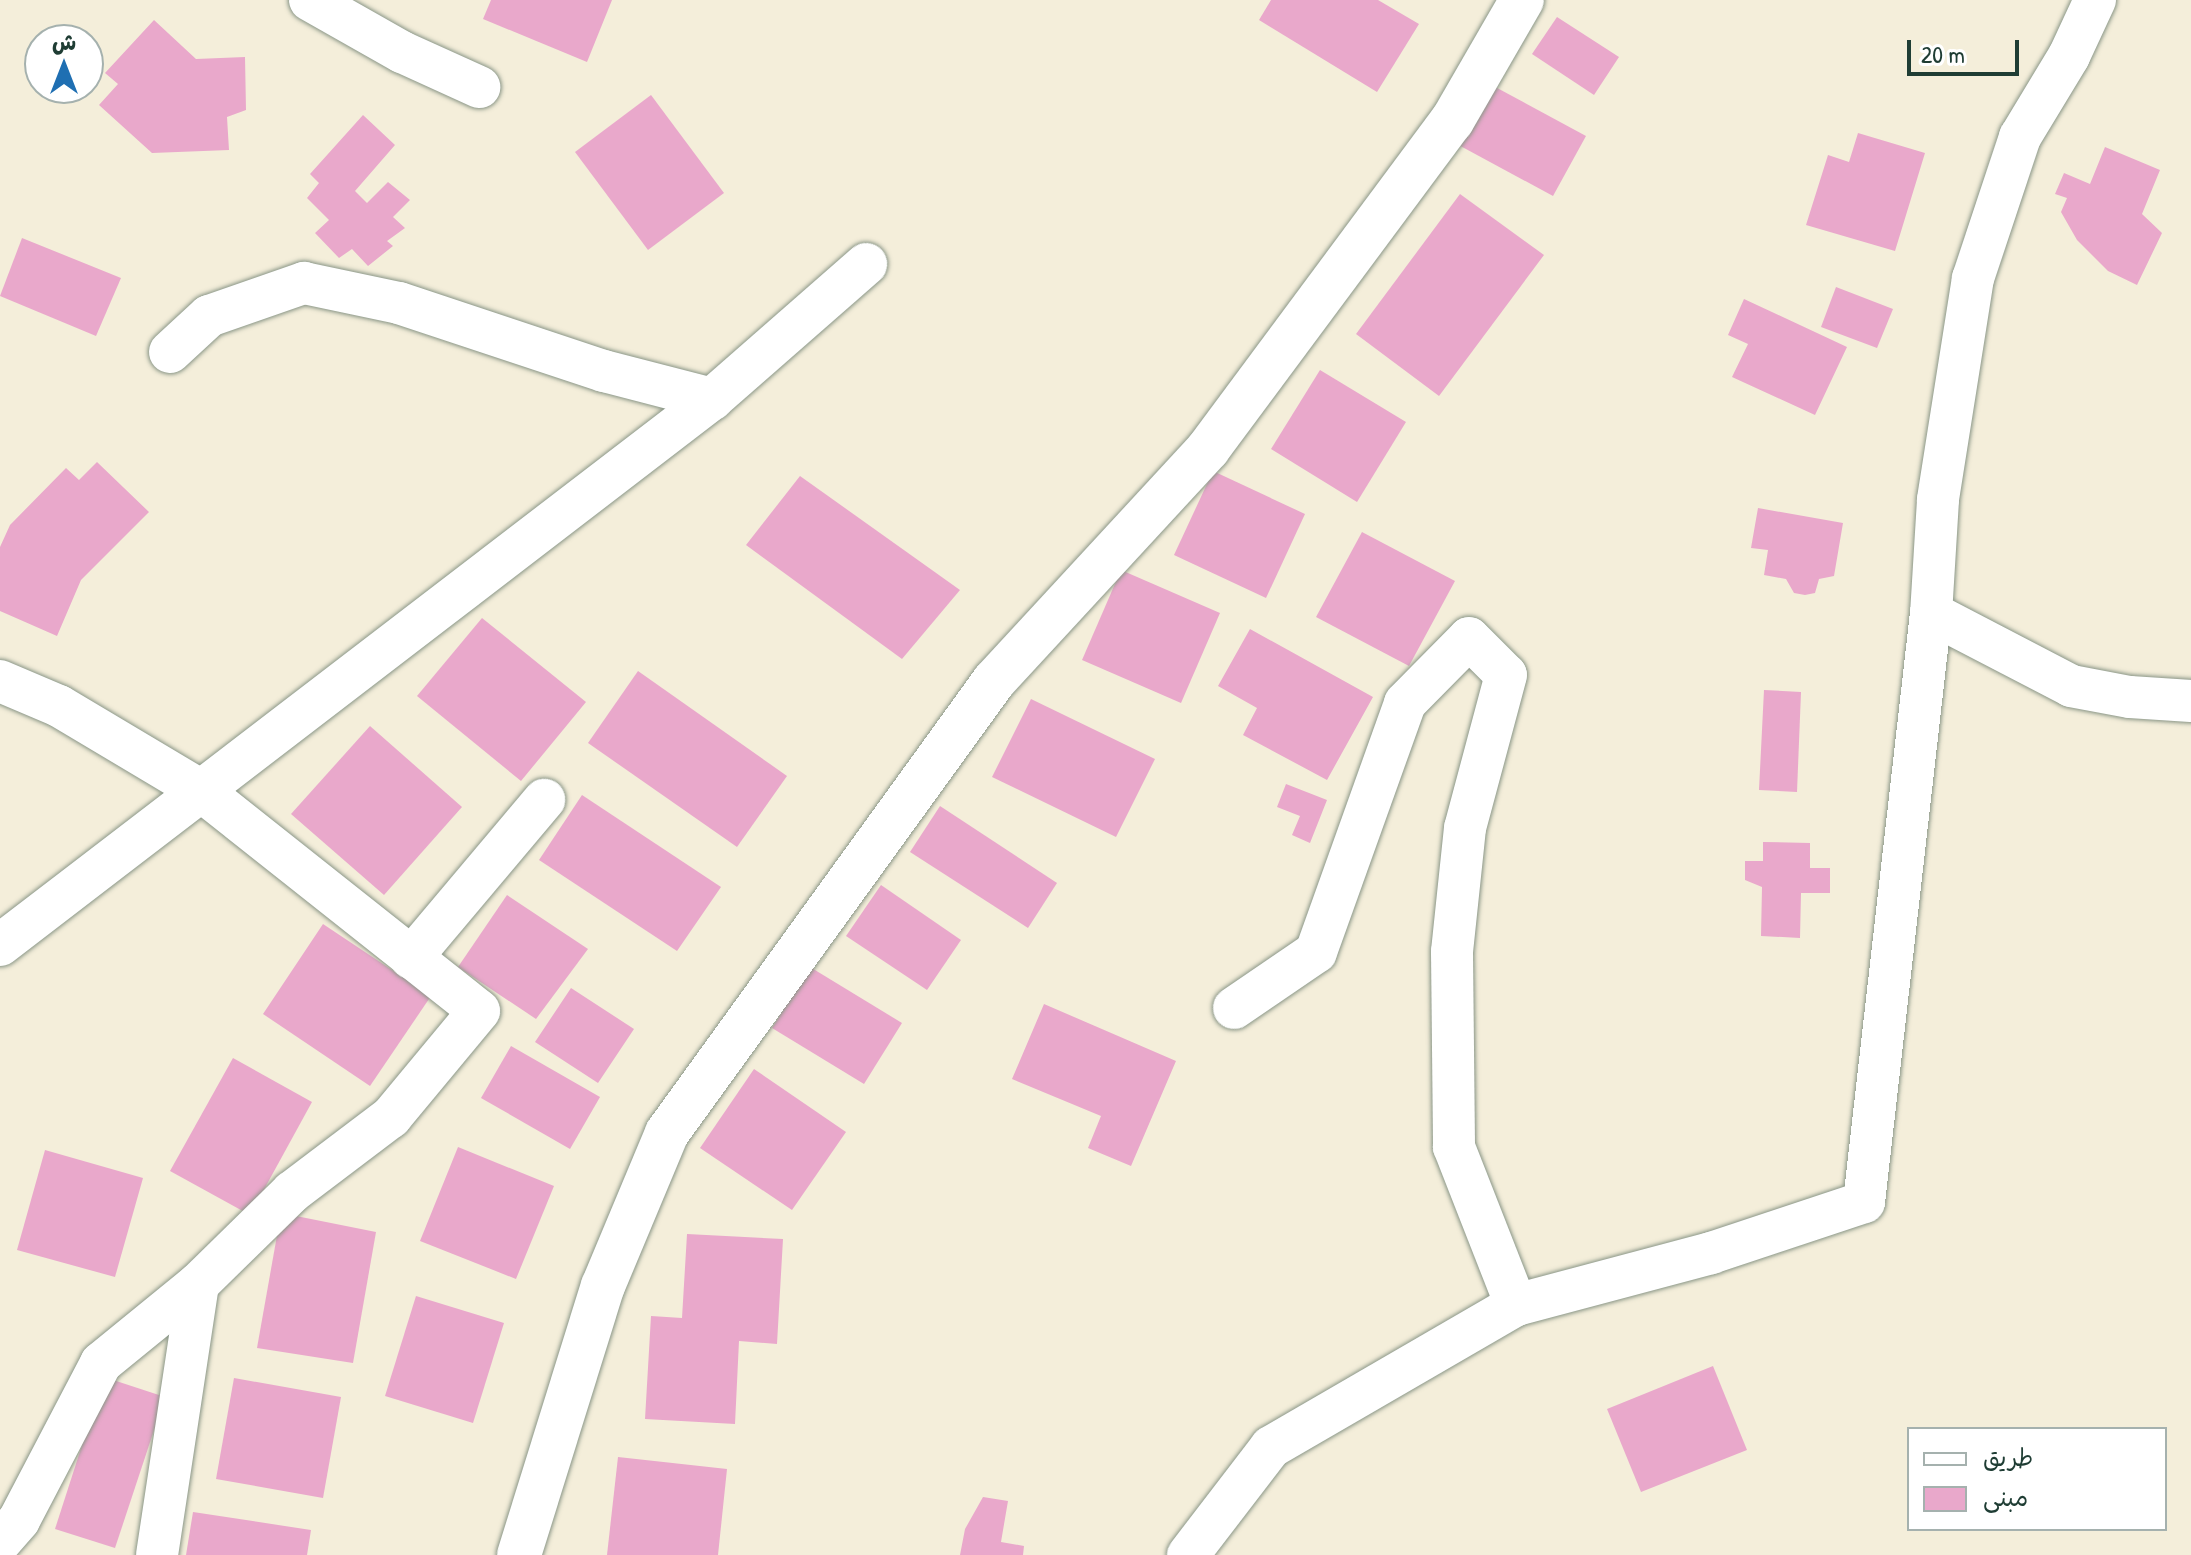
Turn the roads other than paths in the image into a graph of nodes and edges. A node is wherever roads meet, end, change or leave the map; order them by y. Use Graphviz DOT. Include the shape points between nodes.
graph roads {
  1 [pos="310,0"];
  2 [pos="1522,0"];
  3 [pos="2095,0"];
  4 [pos="479,87"];
  5 [pos="866,264"];
  6 [pos="170,352"];
  7 [pos="712,399"];
  8 [pos="1931,613"];
  9 [pos="0,681"];
  10 [pos="2191,701"];
  11 [pos="203,792"];
  12 [pos="544,800"];
  13 [pos="0,945"];
  14 [pos="411,958"];
  15 [pos="1234,1008"];
  16 [pos="198,1284"];
  17 [pos="1516,1305"];
  18 [pos="0,1542"];
  19 [pos="157,1555"];
  20 [pos="519,1555"];
  21 [pos="1188,1555"];
  1 -- 4 [label="street" via="402,52"];
  2 -- 20 [label="main road" via="1452,121 1208,449 994,681 667,1133 603,1286"];
  3 -- 8 [label="street" via="2069,56 2020,137 1973,278 1938,500"];
  5 -- 7 [label="street"];
  6 -- 7 [label="street" via="209,316 304,283 399,303 604,371"];
  7 -- 11 [label="street"];
  8 -- 10 [label="street" via="2071,686"];
  8 -- 17 [label="street" via="1864,1202 1711,1253"];
  9 -- 11 [label="street" via="59,706"];
  11 -- 13 [label="street"];
  11 -- 14 [label="street"];
  12 -- 14 [label="street"];
  14 -- 16 [label="street" via="479,1011 391,1117 292,1192"];
  15 -- 17 [label="street" via="1316,952 1405,703 1469,638 1506,675 1465,828 1452,952 1454,1147"];
  16 -- 18 [label="street" via="101,1363 19,1520"];
  16 -- 19 [label="street"];
  17 -- 21 [label="street" via="1271,1447"];
}
